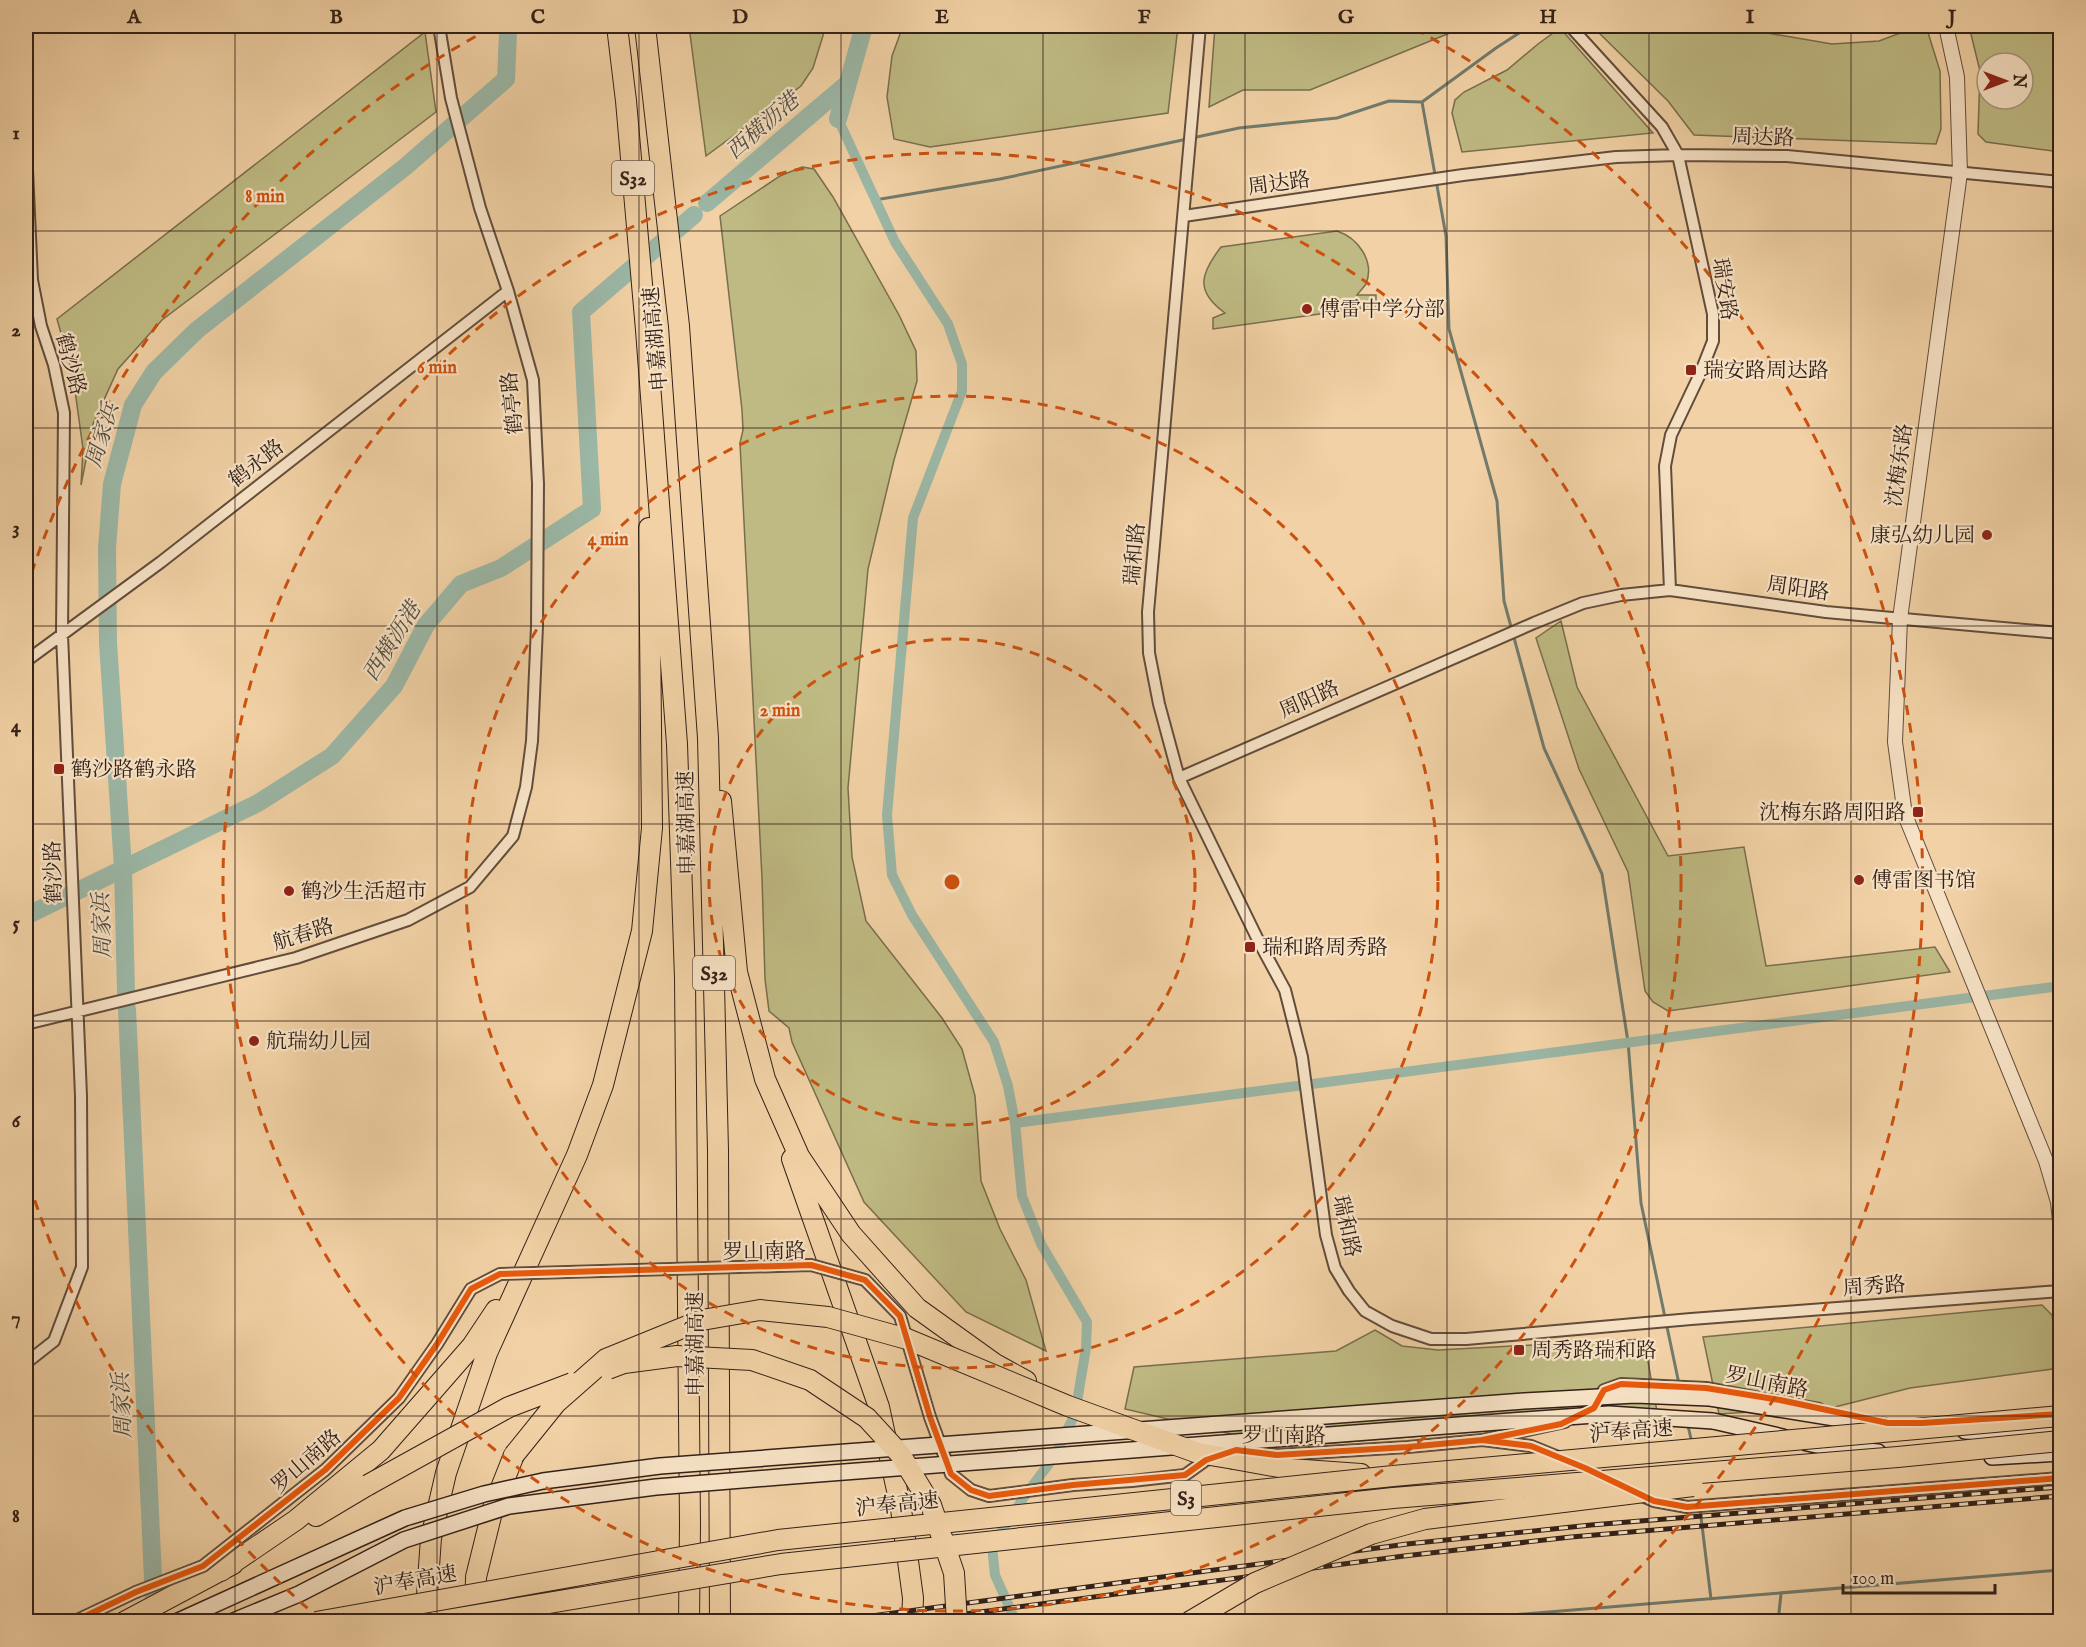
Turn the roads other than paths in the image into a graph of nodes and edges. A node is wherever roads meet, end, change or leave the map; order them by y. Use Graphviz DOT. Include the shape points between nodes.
graph roads {
  1 [pos="439,26"];
  2 [pos="617,26"];
  3 [pos="645,26"];
  4 [pos="1200,26"];
  5 [pos="1570,26"];
  6 [pos="1946,26"];
  7 [pos="26,148"];
  8 [pos="1678,155"];
  9 [pos="1960,173"];
  10 [pos="2061,182"];
  11 [pos="1184,216"];
  12 [pos="508,291"];
  13 [pos="679,326"];
  14 [pos="646,330"];
  15 [pos="1670,590"];
  16 [pos="1900,619"];
  17 [pos="2061,633"];
  18 [pos="62,634"];
  19 [pos="26,661"];
  20 [pos="1179,778"];
  21 [pos="526,788"];
  22 [pos="78,1012"];
  23 [pos="26,1024"];
  24 [pos="765,1078"];
  25 [pos="2061,1221"];
  26 [pos="544,1224"];
  27 [pos="2061,1291"];
  28 [pos="1648,1323"];
  29 [pos="26,1363"];
  30 [pos="1068,1406"];
  31 [pos="2061,1415"];
  32 [pos="2061,1428"];
  33 [pos="1482,1440"];
  34 [pos="2061,1441"];
  35 [pos="2061,1453"];
  36 [pos="1898,1457"];
  37 [pos="1393,1476"];
  38 [pos="2061,1478"];
  39 [pos="221,1571"];
  40 [pos="1255,1583"];
  41 [pos="73,1622"];
  42 [pos="124,1622"];
  43 [pos="176,1622"];
  44 [pos="231,1622"];
  45 [pos="316,1622"];
  46 [pos="430,1622"];
  47 [pos="435,1622"];
  48 [pos="475,1622"];
  49 [pos="690,1622"];
  50 [pos="720,1622"];
  51 [pos="912,1622"];
  52 [pos="957,1622"];
  53 [pos="1179,1622"];
  54 [pos="1189,1622"];
  1 -- 12 [label="street, 鹤亭路" via="451,98 480,208"];
  2 -- 14 [label="highway, 申嘉湖高速 / S32"];
  3 -- 13 [label="highway, 申嘉湖高速 / S32"];
  4 -- 11 [label="street, 瑞和路"];
  5 -- 8 [label="street, 瑞安路" via="1662,127"];
  6 -- 9 [label="street, 沈梅东路" via="1958,76"];
  7 -- 18 [label="street, 鹤沙路" via="32,280 64,413"];
  8 -- 9 [label="street, 周达路" via="1787,156"];
  8 -- 11 [label="street, 周达路" via="1576,160"];
  8 -- 15 [label="street, 瑞安路" via="1713,314 1713,340 1671,435 1665,466"];
  9 -- 10 [label="street, 周达路"];
  9 -- 16 [label="street, 沈梅东路"];
  11 -- 20 [label="street, 瑞和路" via="1148,612 1149,653"];
  12 -- 18 [label="street, 鹤永路" via="171,554"];
  12 -- 21 [label="street, 鹤亭路" via="533,380 538,484 532,741"];
  13 -- 24 [label="highway" via="737,972"];
  13 -- 50 [label="highway, 申嘉湖高速 / S32" via="708,738 718,1150"];
  14 -- 26 [label="highway" via="652,828 642,931 603,1085 577,1155"];
  14 -- 49 [label="highway, 申嘉湖高速 / S32" via="677,756 685,978"];
  15 -- 16 [label="street, 周阳路"];
  15 -- 20 [label="street, 周阳路" via="1583,603"];
  16 -- 17 [label="street, 周阳路"];
  16 -- 25 [label="street, 沈梅东路" via="1895,742 1905,815 2046,1161"];
  18 -- 19 [label="street, 鹤永路"];
  18 -- 22 [label="street, 鹤沙路"];
  20 -- 28 [label="street, 瑞和路" via="1285,990 1302,1057 1326,1235 1335,1268 1365,1311 1392,1326 1431,1339 1450,1340"];
  21 -- 22 [label="street, 航春路" via="513,836 470,888 408,920 307,954"];
  22 -- 23 [label="street, 航春路"];
  22 -- 29 [label="street, 鹤沙路" via="82,1267 54,1341"];
  24 -- 30 [label="highway, bridge" via="799,1156 851,1234 917,1308 995,1364"];
  24 -- 51 [label="highway" via="879,1407 901,1509 913,1598"];
  26 -- 39 [label="highway" via="472,1346 381,1450 296,1520"];
  26 -- 46 [label="highway" via="487,1353 446,1473 431,1538 427,1595"];
  27 -- 28 [label="street, 周秀路"];
  30 -- 37 [label="highway, bridge" via="1198,1453 1290,1469"];
  30 -- 48 [label="highway, bridge" via="907,1339 828,1317 760,1310 702,1320 606,1359 556,1403 514,1455 493,1508 476,1577"];
  31 -- 33 [label="street, 罗山南路" via="1888,1423 1706,1388 1621,1384 1604,1390 1594,1408 1561,1424"];
  31 -- 37 [label="highway, 沪奉高速 / S3, bridge"];
  32 -- 43 [label="main road, 罗山南路, bridge" via="1995,1433 1883,1426 1710,1398 1635,1395 660,1466 543,1480 405,1518"];
  33 -- 38 [label="street, 罗山南路" via="1531,1446 1654,1501 1686,1507"];
  33 -- 41 [label="street, 罗山南路, bridge" via="1277,1455 1236,1450 1206,1460 1185,1475 989,1496 971,1490 951,1474 900,1316 865,1280 811,1265 500,1274 471,1289 399,1398 325,1470 203,1566"];
  34 -- 36 [label="highway, S3, bridge"];
  35 -- 44 [label="main road, 罗山南路, bridge" via="1994,1457 1886,1453 1831,1448 1713,1421 1609,1414 656,1488 509,1506 404,1540 299,1594"];
  36 -- 40 [label="highway, bridge" via="1425,1519 1371,1534"];
  36 -- 47 [label="highway, S3, bridge" via="1393,1498 781,1564"];
  37 -- 45 [label="highway, 沪奉高速 / S3, bridge" via="778,1540"];
  39 -- 42 [label="highway"];
  39 -- 52 [label="highway, bridge" via="509,1407 624,1363 677,1356 752,1360 810,1380 867,1418 900,1454 931,1504 954,1573"];
  40 -- 53 [label="highway, bridge"];
  40 -- 54 [label="highway, bridge"];
}
